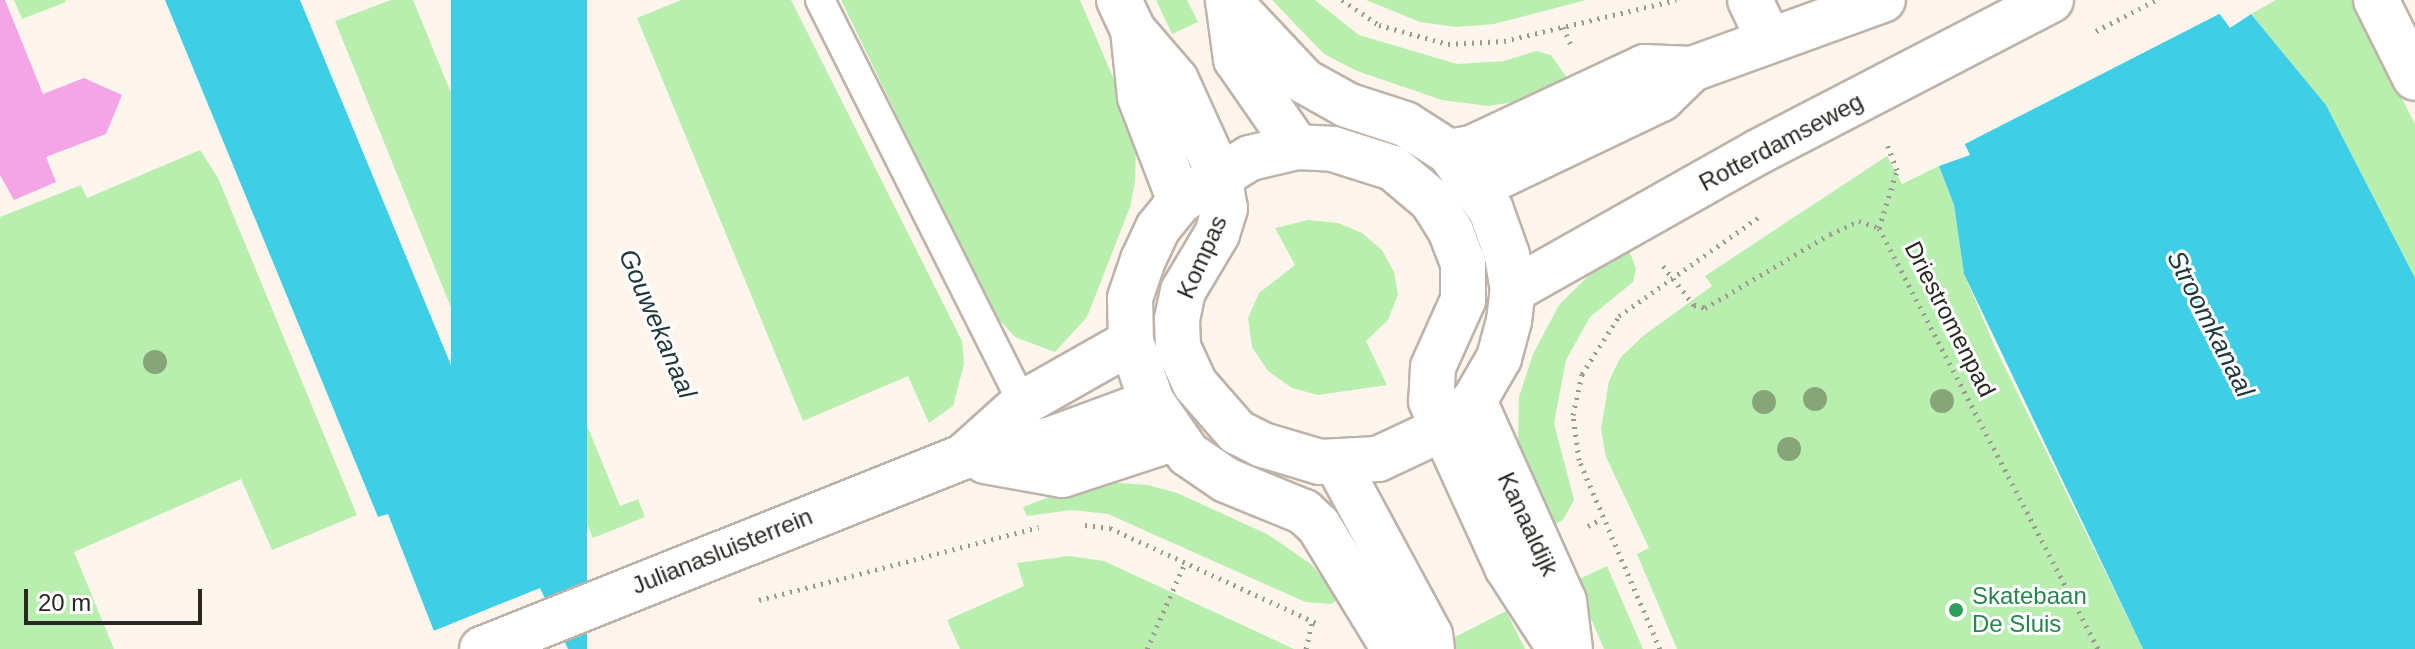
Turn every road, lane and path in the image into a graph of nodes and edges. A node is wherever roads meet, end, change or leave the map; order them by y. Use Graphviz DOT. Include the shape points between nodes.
graph roads {
  1 [pos="820,0"];
  2 [pos="1228,0"];
  3 [pos="1342,0"];
  4 [pos="1676,0"];
  5 [pos="1750,0"];
  6 [pos="1883,0"];
  7 [pos="2051,0"];
  8 [pos="2376,0"];
  9 [pos="1126,15"];
  10 [pos="1769,40"];
  11 [pos="1692,69"];
  12 [pos="2415,78"];
  13 [pos="1885,137"];
  14 [pos="1297,147"];
  15 [pos="1449,152"];
  16 [pos="1219,175"];
  17 [pos="1477,187"];
  18 [pos="1180,201"];
  19 [pos="1432,201"];
  20 [pos="1879,228"];
  21 [pos="1513,290"];
  22 [pos="1131,342"];
  23 [pos="1195,384"];
  24 [pos="1023,403"];
  25 [pos="1458,415"];
  26 [pos="1164,420"];
  27 [pos="963,457"];
  28 [pos="1337,463"];
  29 [pos="1081,525"];
  30 [pos="1043,527"];
  31 [pos="744,604"];
  32 [pos="1312,624"];
  33 [pos="482,649"];
  34 [pos="1147,649"];
  35 [pos="1306,649"];
  36 [pos="1394,649"];
  37 [pos="1432,649"];
  38 [pos="1560,649"];
  39 [pos="1570,649"];
  40 [pos="1660,649"];
  41 [pos="2098,649"];
  1 -- 24 [label="lane"];
  2 -- 14 [label="main road" via="1236,59"];
  2 -- 15 [label="main road" via="1304,81 1405,124"];
  3 -- 4 [label="path" via="1379,25 1448,44 1504,41"];
  5 -- 10 [label="main road"];
  6 -- 10 [label="main road"];
  7 -- 21 [label="main road, Rotterdamseweg"];
  8 -- 12 [label="main road"];
  9 -- 16 [label="main road" via="1176,80"];
  9 -- 18 [label="main road" via="1140,97"];
  10 -- 11 [label="main road"];
  11 -- 15 [label="main road" via="1645,67 1472,148"];
  11 -- 17 [label="main road" via="1661,99"];
  13 -- 20 [label="path" via="1897,170"];
  14 -- 16 [label="main road, Kompas" via="1250,158"];
  14 -- 19 [label="main road, Kompas" via="1333,149 1393,168"];
  15 -- 17 [label="main road"];
  16 -- 18 [label="main road, Kompas"];
  16 -- 23 [label="main road, Kompas" via="1225,208 1217,234 1183,291 1177,319 1178,347"];
  17 -- 19 [label="main road"];
  17 -- 21 [label="main road" via="1498,230"];
  18 -- 22 [label="main road, Kompas" via="1158,228 1143,260 1130,298"];
  19 -- 25 [label="main road, Kompas" via="1463,263 1463,300 1454,330 1433,367 1429,390"];
  20 -- 40 [label="path, Driestromenpad" via="1859,221 1830,234 1705,308 1694,305 1671,275 1619,316 1582,374 1573,415 1579,460"];
  20 -- 41 [label="path, Driestromenpad"];
  21 -- 25 [label="main road" via="1499,358"];
  22 -- 24 [label="main road, Julianasluisterrein"];
  22 -- 26 [label="main road, Kompas"];
  23 -- 26 [label="main road"];
  23 -- 28 [label="main road, Kompas" via="1237,432 1294,457"];
  24 -- 27 [label="main road, Julianasluisterrein"];
  25 -- 28 [label="main road, Kompas" via="1378,459"];
  25 -- 38 [label="main road, Kanaaldijk" via="1507,567"];
  25 -- 39 [label="main road, Kanaaldijk" via="1564,601"];
  26 -- 27 [label="main road, Julianasluisterrein"];
  26 -- 36 [label="main road" via="1226,480 1304,512 1338,550"];
  27 -- 33 [label="main road, Julianasluisterrein"];
  28 -- 37 [label="main road" via="1430,635"];
  29 -- 34 [label="path" via="1110,528 1185,563"];
  30 -- 31 [label="path"];
  32 -- 35 [label="path"];
}
